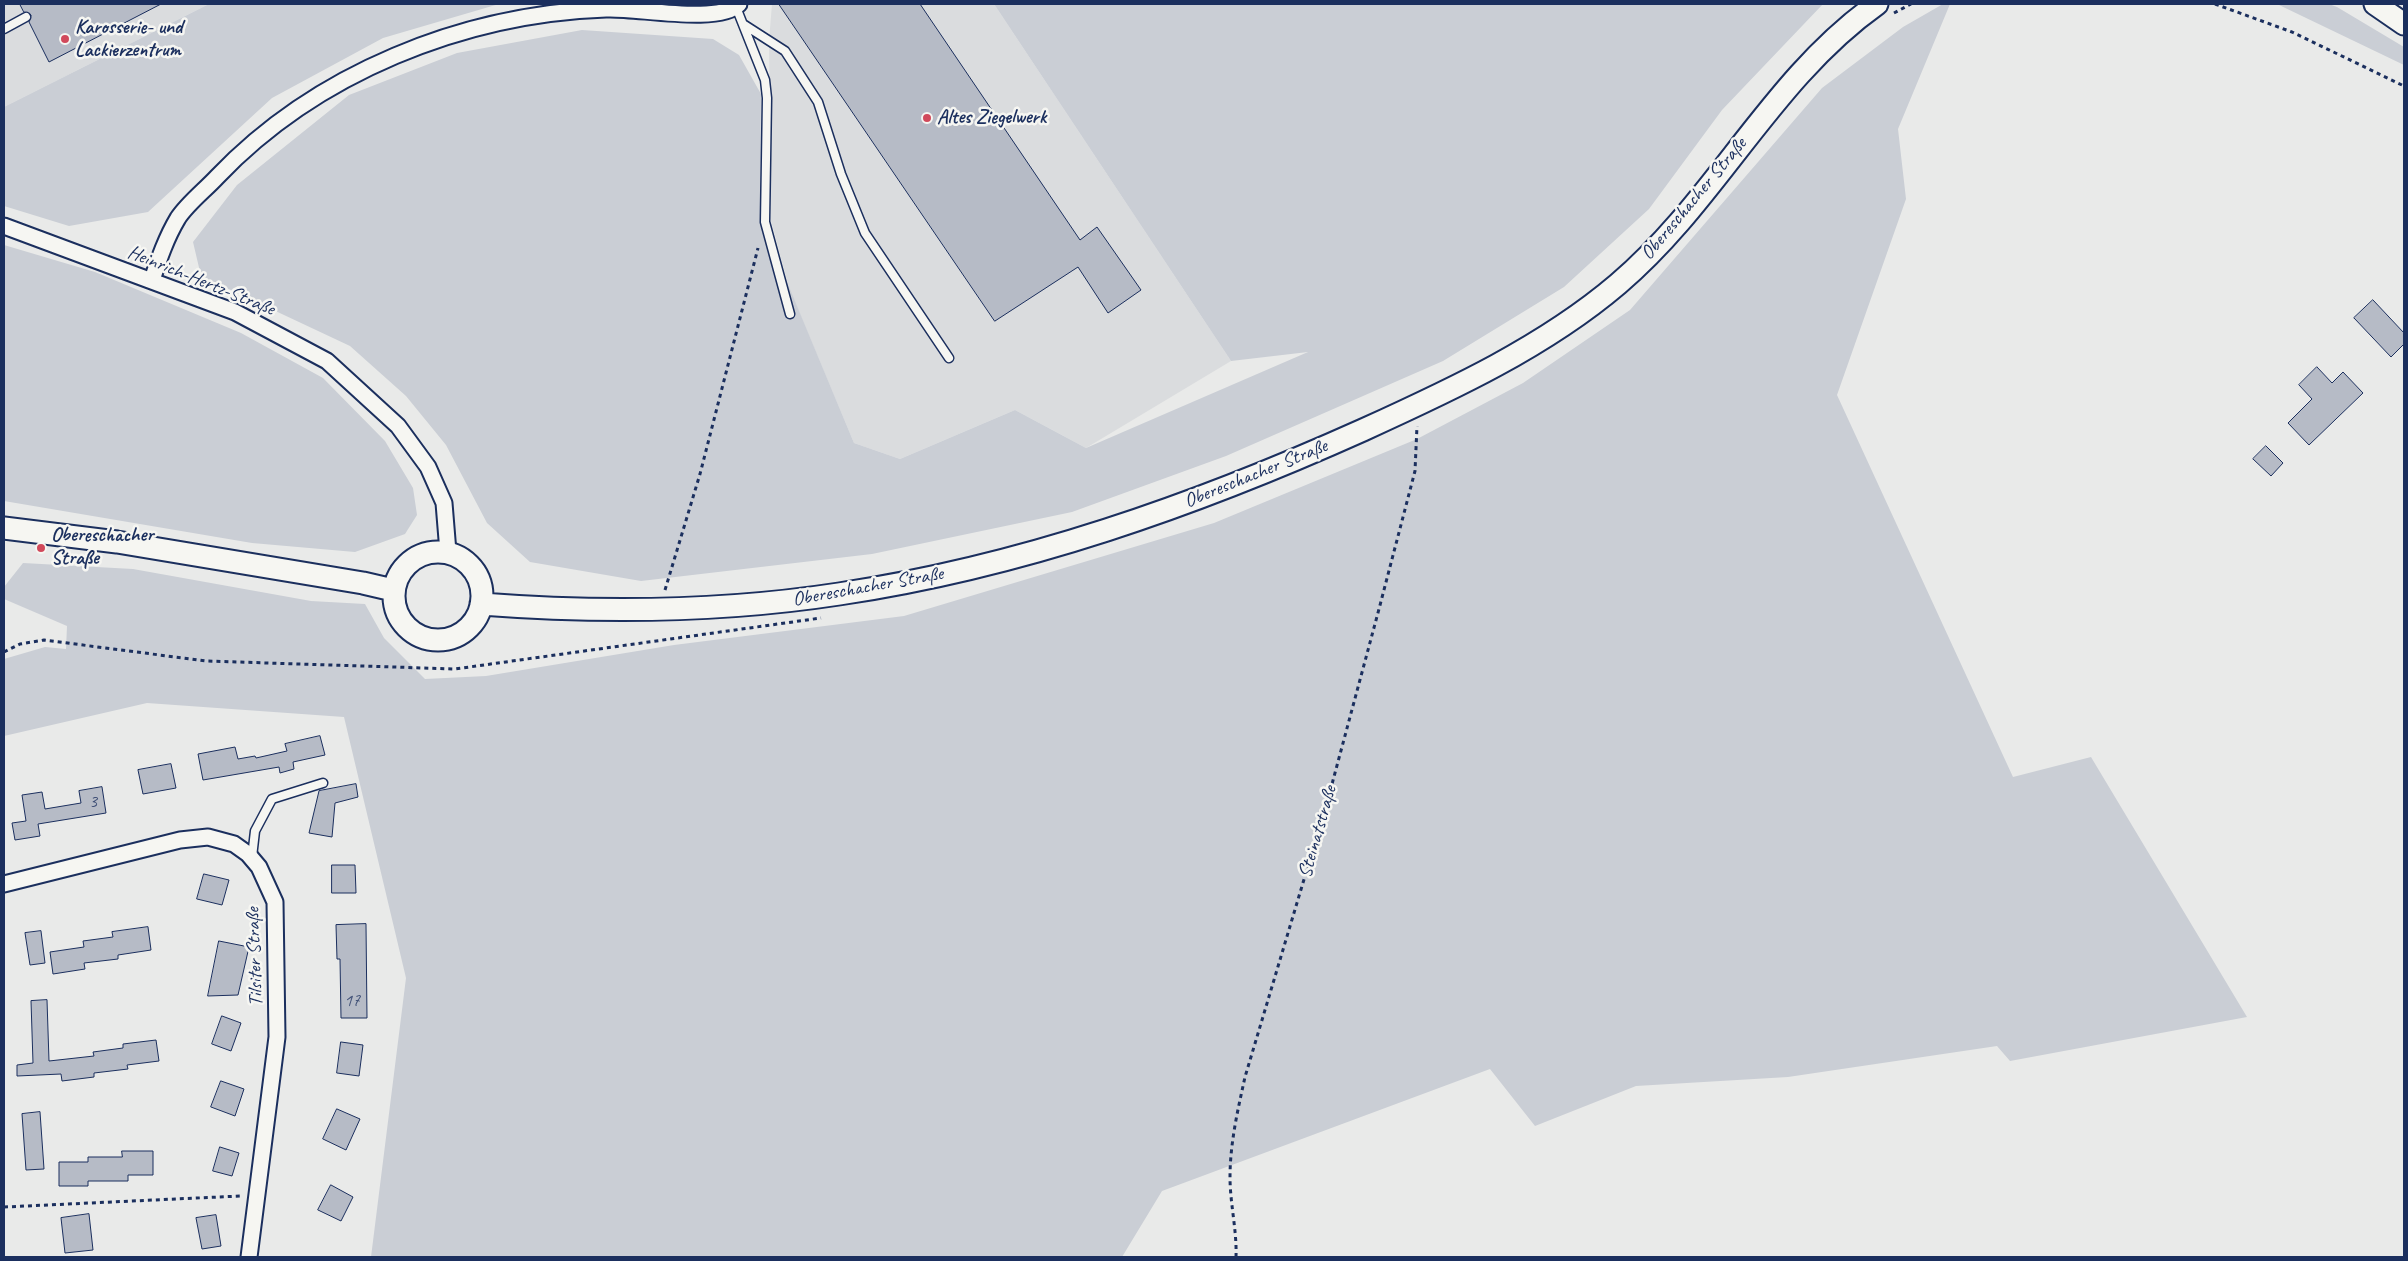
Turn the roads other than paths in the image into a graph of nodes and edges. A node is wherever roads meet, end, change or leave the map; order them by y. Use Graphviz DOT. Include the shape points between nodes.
graph roads {
  1 [pos="2375,4"];
  2 [pos="737,5"];
  3 [pos="1883,10"];
  4 [pos="26,17"];
  5 [pos="743,24"];
  6 [pos="2404,24"];
  7 [pos="4,29"];
  8 [pos="4,226"];
  9 [pos="152,280"];
  10 [pos="790,314"];
  11 [pos="949,358"];
  12 [pos="4,528"];
  13 [pos="448,552"];
  14 [pos="393,590"];
  15 [pos="481,604"];
  16 [pos="322,783"];
  17 [pos="252,859"];
  18 [pos="4,884"];
  19 [pos="249,1257"];
  1 -- 6 [label="main road"];
  2 -- 5 [label="lane"];
  2 -- 9 [label="street" via="713,15 607,8 533,16 399,54 345,79 298,109 234,160 179,216 163,246"];
  3 -- 15 [label="main road, Obereschacher Straße" via="1858,16 1818,52 1781,92 1656,249 1616,286 1567,322 1417,418 1305,456 1127,524 932,577 786,601 659,609"];
  4 -- 7 [label="lane"];
  5 -- 10 [label="lane" via="765,80 765,222"];
  5 -- 11 [label="lane" via="785,51 818,102 841,174 865,233"];
  8 -- 9 [label="street, Heinrich-Hertz-Straße"];
  9 -- 13 [label="street, Heinrich-Hertz-Straße" via="235,312 327,361 398,426 428,467 444,503"];
  12 -- 14 [label="main road" via="117,542"];
  13 -- 14 [label="main road" via="423,553 412,559 400,573"];
  13 -- 15 [label="main road" via="475,571 480,582"];
  14 -- 15 [label="main road" via="396,613 402,622 410,631 431,639 448,638 463,632 472,624"];
  16 -- 17 [label="lane" via="272,799 255,832"];
  17 -- 18 [label="street, Tilsiter Straße" via="234,844 208,837 180,840"];
  17 -- 19 [label="street, Tilsiter Straße" via="275,902 277,1037"];
}
